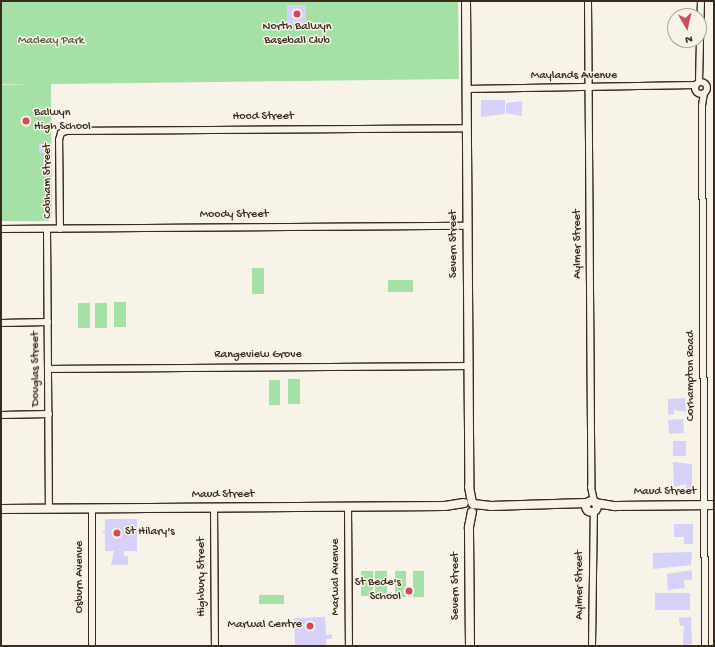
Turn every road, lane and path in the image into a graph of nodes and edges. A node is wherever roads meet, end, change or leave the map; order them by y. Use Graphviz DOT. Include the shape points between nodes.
graph roads {
  1 [pos="466,1"];
  2 [pos="588,1"];
  3 [pos="701,1"];
  4 [pos="589,88"];
  5 [pos="701,88"];
  6 [pos="714,88"];
  7 [pos="466,89"];
  8 [pos="466,128"];
  9 [pos="61,133"];
  10 [pos="467,226"];
  11 [pos="60,228"];
  12 [pos="1,229"];
  13 [pos="47,229"];
  14 [pos="48,322"];
  15 [pos="1,323"];
  16 [pos="468,366"];
  17 [pos="48,368"];
  18 [pos="49,414"];
  19 [pos="1,415"];
  20 [pos="704,505"];
  21 [pos="714,505"];
  22 [pos="591,506"];
  23 [pos="348,507"];
  24 [pos="469,507"];
  25 [pos="92,508"];
  26 [pos="214,508"];
  27 [pos="1,509"];
  28 [pos="49,509"];
  29 [pos="92,646"];
  30 [pos="214,646"];
  31 [pos="349,646"];
  32 [pos="470,646"];
  33 [pos="592,646"];
  34 [pos="705,646"];
  1 -- 7 [label="street, Severn Street"];
  2 -- 4 [label="street, Aylmer Street"];
  3 -- 5 [label="street, Corhampton Road"];
  4 -- 5 [label="street, Maylands Avenue"];
  4 -- 7 [label="street, Maylands Avenue"];
  4 -- 22 [label="street, Aylmer Street"];
  5 -- 6 [label="street, Maylands Avenue"];
  5 -- 20 [label="street, Corhampton Road"];
  7 -- 8 [label="street, Severn Street"];
  8 -- 9 [label="street, Hood Street"];
  8 -- 10 [label="street, Severn Street"];
  9 -- 11 [label="street, Cobham Street"];
  10 -- 11 [label="street, Moody Street"];
  10 -- 16 [label="street, Severn Street"];
  11 -- 13 [label="street, Moody Street"];
  12 -- 13 [label="street, Moody Street"];
  13 -- 14 [label="street, Douglas Street"];
  14 -- 15 [label="street"];
  14 -- 17 [label="street, Douglas Street"];
  16 -- 17 [label="street, Rangeview Grove"];
  16 -- 24 [label="street, Severn Street"];
  17 -- 18 [label="street, Douglas Street"];
  18 -- 19 [label="street"];
  18 -- 28 [label="street, Douglas Street"];
  20 -- 21 [label="street, Maud Street"];
  20 -- 22 [label="street, Maud Street"];
  20 -- 34 [label="street, Corhampton Road"];
  22 -- 24 [label="street, Maud Street"];
  22 -- 33 [label="street, Aylmer Street"];
  23 -- 24 [label="street, Maud Street"];
  23 -- 26 [label="street, Maud Street"];
  23 -- 31 [label="street, Marwal Avenue"];
  24 -- 32 [label="street, Severn Street"];
  25 -- 26 [label="street, Maud Street"];
  25 -- 28 [label="street, Maud Street"];
  25 -- 29 [label="street, Osburn Avenue"];
  26 -- 30 [label="street, Highbury Street"];
  27 -- 28 [label="street, Maud Street"];
}
